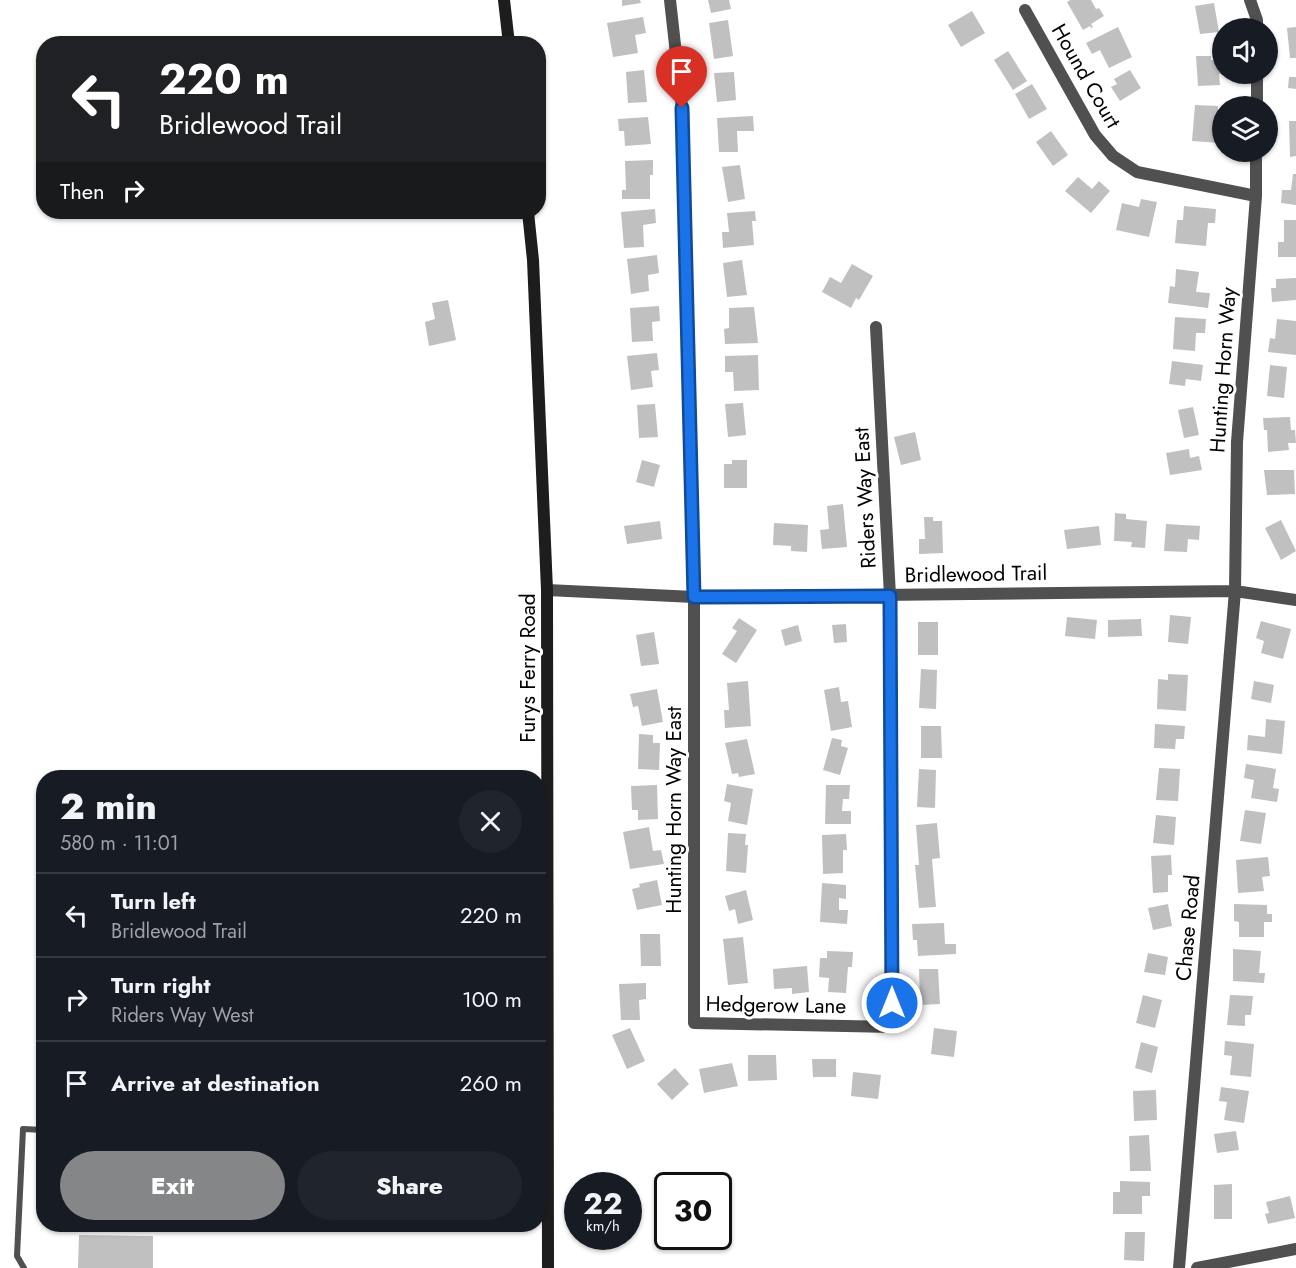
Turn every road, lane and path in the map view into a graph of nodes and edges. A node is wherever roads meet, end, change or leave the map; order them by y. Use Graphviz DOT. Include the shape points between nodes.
graph roads {
  1 [pos="504,0"];
  2 [pos="670,0"];
  3 [pos="1250,0"];
  4 [pos="1025,10"];
  5 [pos="1256,18"];
  6 [pos="508,36"];
  7 [pos="1256,162"];
  8 [pos="1256,196"];
  9 [pos="529,219"];
  10 [pos="876,327"];
  11 [pos="547,590"];
  12 [pos="1235,591"];
  13 [pos="890,596"];
  14 [pos="694,597"];
  15 [pos="1296,600"];
  16 [pos="694,1023"];
  17 [pos="893,1027"];
  18 [pos="36,1130"];
  19 [pos="1296,1249"];
  20 [pos="24,1268"];
  21 [pos="548,1268"];
  22 [pos="1179,1268"];
  23 [pos="1197,1268"];
  1 -- 6 [label="main road"];
  2 -- 14 [label="street, Hunting Horn Way East" via="682,108"];
  3 -- 5 [label="street"];
  4 -- 8 [label="street, Hound Court" via="1095,135 1113,156 1137,172"];
  7 -- 8 [label="street, Hunting Horn Way"];
  8 -- 12 [label="street, Hunting Horn Way" via="1237,442"];
  9 -- 11 [label="main road, Furys Ferry Road"];
  10 -- 13 [label="street, Riders Way East"];
  11 -- 14 [label="street, Bridlewood Trail"];
  11 -- 21 [label="main road, Furys Ferry Road"];
  12 -- 13 [label="street, Bridlewood Trail"];
  12 -- 15 [label="street, Bridlewood Trail"];
  12 -- 22 [label="street, Chase Road"];
  13 -- 14 [label="street, Bridlewood Trail"];
  13 -- 17 [label="street, Riders Way East"];
  14 -- 16 [label="street, Hunting Horn Way East"];
  16 -- 17 [label="street, Hedgerow Lane"];
  18 -- 20 [label="lane" via="23,1129 17,1256"];
  19 -- 23 [label="street"];
}
